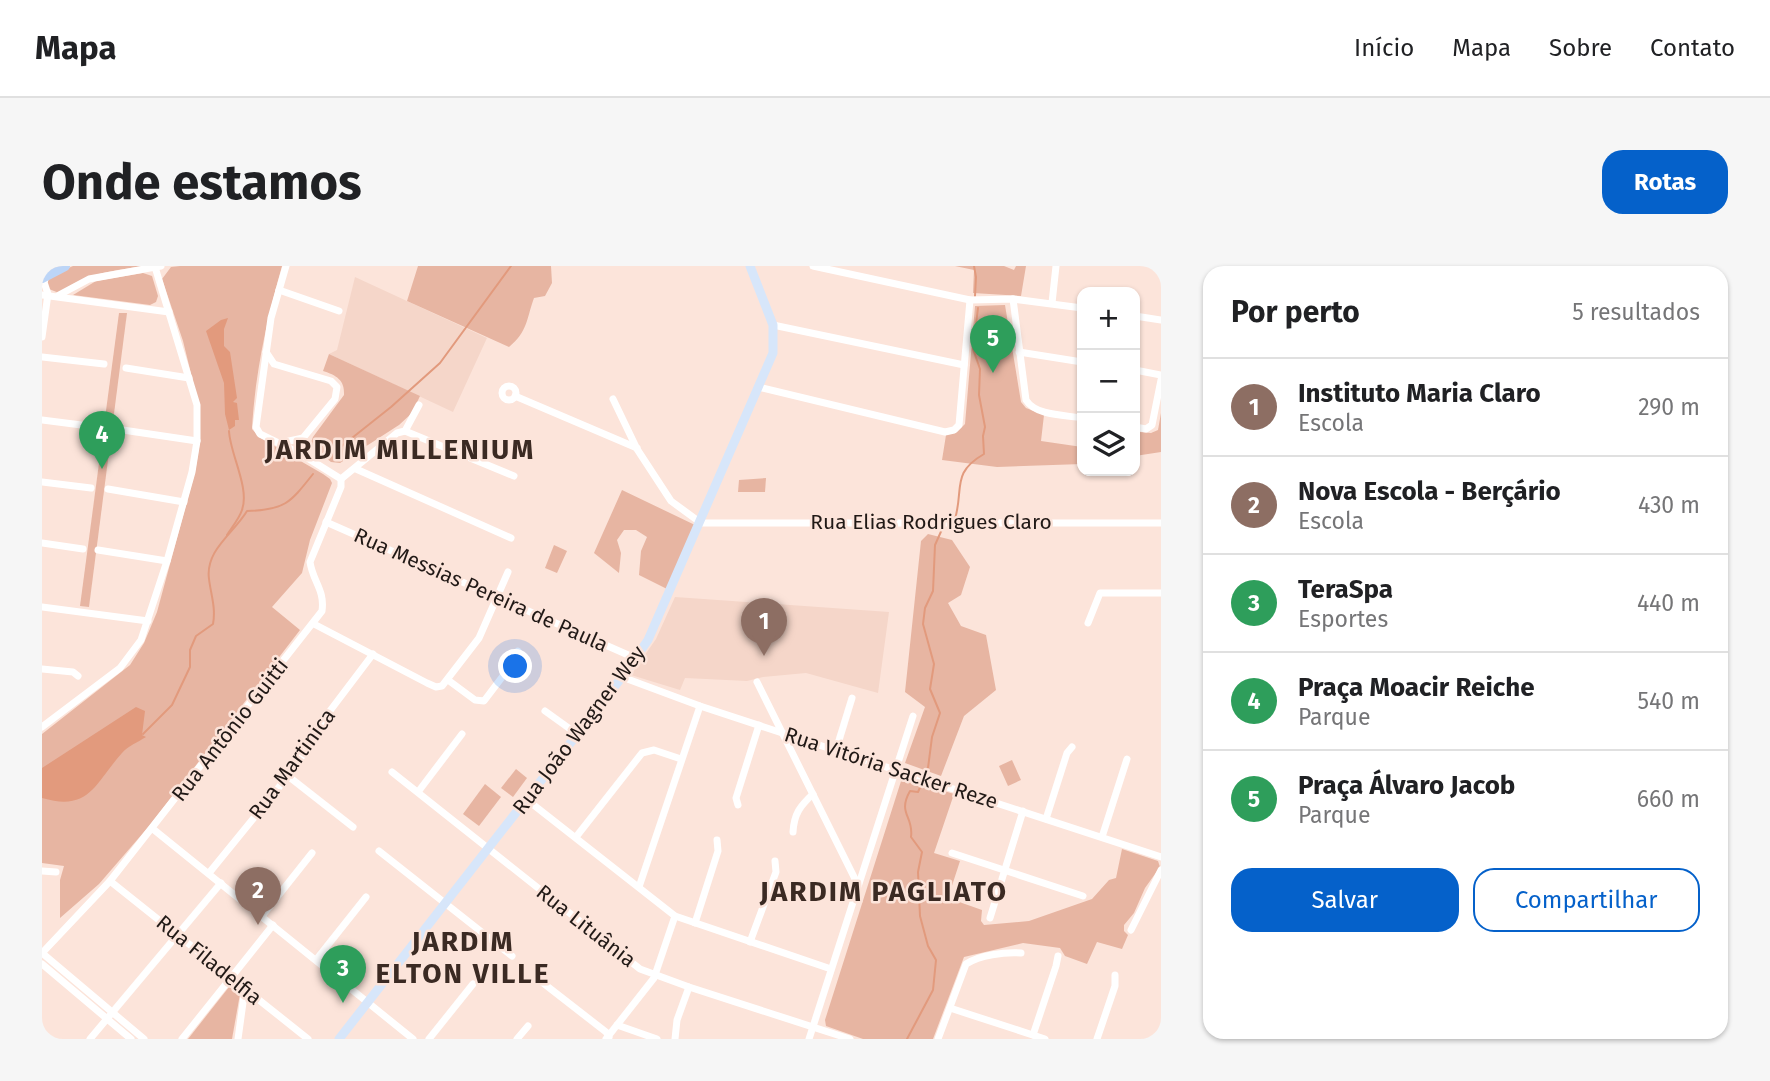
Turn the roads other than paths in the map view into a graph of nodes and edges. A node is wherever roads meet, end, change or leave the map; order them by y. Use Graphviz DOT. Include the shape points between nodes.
graph roads {
  1 [pos="65,266"];
  2 [pos="286,266"];
  3 [pos="750,266"];
  4 [pos="813,266"];
  5 [pos="1056,266"];
  6 [pos="158,267"];
  7 [pos="45,276"];
  8 [pos="74,288"];
  9 [pos="279,290"];
  10 [pos="162,291"];
  11 [pos="45,296"];
  12 [pos="72,299"];
  13 [pos="1013,299"];
  14 [pos="970,300"];
  15 [pos="1052,303"];
  16 [pos="1077,307"];
  17 [pos="152,309"];
  18 [pos="339,311"];
  19 [pos="169,312"];
  20 [pos="1140,317"];
  21 [pos="1161,320"];
  22 [pos="773,325"];
  23 [pos="42,337"];
  24 [pos="265,351"];
  25 [pos="1019,352"];
  26 [pos="42,357"];
  27 [pos="1077,361"];
  28 [pos="104,363"];
  29 [pos="276,364"];
  30 [pos="964,365"];
  31 [pos="126,368"];
  32 [pos="1140,371"];
  33 [pos="262,372"];
  34 [pos="1161,375"];
  35 [pos="189,378"];
  36 [pos="1161,380"];
  37 [pos="758,387"];
  38 [pos="515,396"];
  39 [pos="613,399"];
  40 [pos="419,405"];
  41 [pos="1077,417"];
  42 [pos="42,419"];
  43 [pos="97,427"];
  44 [pos="1140,428"];
  45 [pos="116,429"];
  46 [pos="405,431"];
  47 [pos="303,438"];
  48 [pos="197,441"];
  49 [pos="280,443"];
  50 [pos="637,449"];
  51 [pos="313,461"];
  52 [pos="356,469"];
  53 [pos="514,476"];
  54 [pos="341,479"];
  55 [pos="42,482"];
  56 [pos="91,488"];
  57 [pos="108,489"];
  58 [pos="184,502"];
  59 [pos="326,522"];
  60 [pos="701,523"];
  61 [pos="1161,523"];
  62 [pos="511,538"];
  63 [pos="42,543"];
  64 [pos="83,549"];
  65 [pos="98,550"];
  66 [pos="167,561"];
  67 [pos="508,572"];
  68 [pos="1161,593"];
  69 [pos="498,597"];
  70 [pos="42,607"];
  71 [pos="148,621"];
  72 [pos="1088,623"];
  73 [pos="314,624"];
  74 [pos="518,651"];
  75 [pos="373,654"];
  76 [pos="635,658"];
  77 [pos="42,669"];
  78 [pos="78,676"];
  79 [pos="622,677"];
  80 [pos="757,682"];
  81 [pos="445,683"];
  82 [pos="852,698"];
  83 [pos="700,706"];
  84 [pos="544,711"];
  85 [pos="913,716"];
  86 [pos="760,725"];
  87 [pos="42,727"];
  88 [pos="782,733"];
  89 [pos="462,734"];
  90 [pos="577,734"];
  91 [pos="1072,747"];
  92 [pos="836,750"];
  93 [pos="681,759"];
  94 [pos="1127,759"];
  95 [pos="895,770"];
  96 [pos="391,772"];
  97 [pos="288,776"];
  98 [pos="418,792"];
  99 [pos="813,794"];
  100 [pos="526,799"];
  101 [pos="738,805"];
  102 [pos="1023,811"];
  103 [pos="1046,819"];
  104 [pos="353,827"];
  105 [pos="153,828"];
  106 [pos="793,832"];
  107 [pos="576,837"];
  108 [pos="1102,837"];
  109 [pos="717,840"];
  110 [pos="488,848"];
  111 [pos="379,851"];
  112 [pos="312,853"];
  113 [pos="952,853"];
  114 [pos="1161,857"];
  115 [pos="775,861"];
  116 [pos="1005,870"];
  117 [pos="1161,870"];
  118 [pos="42,871"];
  119 [pos="56,872"];
  120 [pos="209,873"];
  121 [pos="110,881"];
  122 [pos="221,883"];
  123 [pos="858,884"];
  124 [pos="639,887"];
  125 [pos="1083,896"];
  126 [pos="366,897"];
  127 [pos="446,902"];
  128 [pos="262,916"];
  129 [pos="675,916"];
  130 [pos="990,918"];
  131 [pos="695,923"];
  132 [pos="273,925"];
  133 [pos="1131,930"];
  134 [pos="178,935"];
  135 [pos="750,942"];
  136 [pos="1021,953"];
  137 [pos="42,954"];
  138 [pos="512,956"];
  139 [pos="1058,956"];
  140 [pos="316,960"];
  141 [pos="42,964"];
  142 [pos="831,969"];
  143 [pos="655,975"];
  144 [pos="1115,975"];
  145 [pos="231,977"];
  146 [pos="542,983"];
  147 [pos="473,984"];
  148 [pos="689,987"];
  149 [pos="245,988"];
  150 [pos="368,1002"];
  151 [pos="950,1008"];
  152 [pos="109,1015"];
  153 [pos="617,1025"];
  154 [pos="528,1026"];
  155 [pos="814,1027"];
  156 [pos="1033,1035"];
  157 [pos="608,1038"];
  158 [pos="90,1039"];
  159 [pos="131,1039"];
  160 [pos="144,1039"];
  161 [pos="182,1039"];
  162 [pos="238,1039"];
  163 [pos="308,1039"];
  164 [pos="339,1039"];
  165 [pos="413,1039"];
  166 [pos="429,1039"];
  167 [pos="517,1039"];
  168 [pos="657,1039"];
  169 [pos="675,1039"];
  170 [pos="809,1039"];
  171 [pos="850,1039"];
  172 [pos="938,1039"];
  173 [pos="1045,1039"];
  174 [pos="1097,1039"];
  1 -- 7 [label="highway"];
  2 -- 9 [label="street"];
  3 -- 22 [label="main road, Rua João Wagner Wey"];
  4 -- 14 [label="street"];
  5 -- 15 [label="street"];
  6 -- 8 [label="street" via="89,279"];
  6 -- 10 [label="street"];
  7 -- 11 [label="street"];
  8 -- 11 [label="street"];
  8 -- 12 [label="street" via="68,295"];
  9 -- 18 [label="street"];
  9 -- 24 [label="street"];
  10 -- 17 [label="street"];
  10 -- 19 [label="street"];
  11 -- 12 [label="street"];
  11 -- 23 [label="street"];
  12 -- 17 [label="street"];
  13 -- 14 [label="street"];
  13 -- 15 [label="street"];
  13 -- 25 [label="street"];
  14 -- 30 [label="street"];
  15 -- 16 [label="street"];
  17 -- 19 [label="street"];
  19 -- 35 [label="street"];
  20 -- 21 [label="street"];
  22 -- 30 [label="street"];
  22 -- 37 [label="main road, Rua João Wagner Wey" via="773,353"];
  24 -- 29 [label="street"];
  24 -- 33 [label="street"];
  25 -- 27 [label="street"];
  25 -- 41 [label="street" via="1029,405 1038,411"];
  26 -- 28 [label="street"];
  29 -- 33 [label="street"];
  29 -- 47 [label="street" via="337,387 335,399"];
  30 -- 37 [label="street" via="959,425 945,432"];
  31 -- 35 [label="street"];
  32 -- 34 [label="street"];
  33 -- 49 [label="street" via="256,427 260,434"];
  35 -- 48 [label="street" via="197,405"];
  36 -- 44 [label="street" via="1152,425"];
  37 -- 60 [label="main road, Rua João Wagner Wey"];
  38 -- 50 [label="street"];
  39 -- 50 [label="street"];
  40 -- 46 [label="street"];
  42 -- 43 [label="street"];
  45 -- 48 [label="street"];
  46 -- 52 [label="street"];
  46 -- 53 [label="street"];
  47 -- 49 [label="street"];
  47 -- 51 [label="street"];
  48 -- 58 [label="street"];
  49 -- 51 [label="street"];
  50 -- 60 [label="street" via="671,501"];
  51 -- 54 [label="street"];
  52 -- 54 [label="street"];
  52 -- 62 [label="street"];
  54 -- 59 [label="street, Rua Antônio Guitti"];
  55 -- 56 [label="street"];
  57 -- 58 [label="street"];
  58 -- 66 [label="street"];
  59 -- 69 [label="street, Rua Messias Pereira de Paula"];
  59 -- 73 [label="street, Rua Antônio Guitti" via="310,562 324,598"];
  60 -- 61 [label="street, Rua Elias Rodrigues Claro"];
  60 -- 76 [label="main road, Rua João Wagner Wey" via="648,640"];
  63 -- 64 [label="street"];
  65 -- 66 [label="street"];
  66 -- 71 [label="street"];
  67 -- 69 [label="street"];
  68 -- 72 [label="street" via="1100,593"];
  69 -- 76 [label="street, Rua Messias Pereira de Paula"];
  69 -- 81 [label="street" via="479,638"];
  70 -- 71 [label="street"];
  71 -- 87 [label="street" via="141,640 120,668"];
  73 -- 75 [label="street"];
  73 -- 105 [label="street, Rua Antônio Guitti"];
  74 -- 81 [label="street" via="484,701"];
  75 -- 81 [label="street" via="436,687"];
  75 -- 97 [label="street, Rua Martinica" via="317,728"];
  76 -- 79 [label="main road, Rua João Wagner Wey"];
  77 -- 78 [label="street"];
  79 -- 83 [label="street, Rua Vitória Sacker Reze"];
  79 -- 90 [label="main road, Rua João Wagner Wey"];
  80 -- 88 [label="street"];
  82 -- 92 [label="street"];
  83 -- 86 [label="street, Rua Vitória Sacker Reze"];
  83 -- 93 [label="street"];
  84 -- 90 [label="street"];
  85 -- 95 [label="street"];
  86 -- 88 [label="street, Rua Vitória Sacker Reze"];
  86 -- 101 [label="street" via="736,798"];
  88 -- 92 [label="street, Rua Vitória Sacker Reze"];
  88 -- 99 [label="street"];
  89 -- 98 [label="street"];
  90 -- 100 [label="main road, Rua João Wagner Wey"];
  91 -- 103 [label="street"];
  92 -- 95 [label="street, Rua Vitória Sacker Reze"];
  93 -- 107 [label="street" via="654,750 642,753"];
  93 -- 124 [label="street"];
  94 -- 108 [label="street"];
  95 -- 102 [label="street, Rua Vitória Sacker Reze"];
  95 -- 123 [label="street"];
  96 -- 98 [label="street, Rua Lituânia"];
  97 -- 104 [label="street"];
  97 -- 120 [label="street, Rua Martinica"];
  98 -- 110 [label="street, Rua Lituânia"];
  99 -- 106 [label="street" via="794,817"];
  99 -- 123 [label="street"];
  100 -- 107 [label="street"];
  100 -- 110 [label="main road, Rua João Wagner Wey"];
  102 -- 103 [label="street, Rua Vitória Sacker Reze"];
  102 -- 116 [label="street"];
  103 -- 108 [label="street, Rua Vitória Sacker Reze"];
  105 -- 120 [label="street"];
  105 -- 121 [label="street, Rua Antônio Guitti"];
  107 -- 124 [label="street"];
  108 -- 114 [label="street, Rua Vitória Sacker Reze"];
  109 -- 131 [label="street" via="718,852"];
  110 -- 127 [label="main road, Rua João Wagner Wey"];
  110 -- 143 [label="street, Rua Lituânia" via="640,969"];
  111 -- 127 [label="street"];
  112 -- 128 [label="street"];
  113 -- 116 [label="street"];
  115 -- 135 [label="street" via="776,872"];
  116 -- 125 [label="street"];
  116 -- 130 [label="street"];
  117 -- 133 [label="street"];
  118 -- 119 [label="street"];
  120 -- 122 [label="street"];
  121 -- 134 [label="street, Rua Filadelfia"];
  121 -- 137 [label="street, Rua Antônio Guitti"];
  122 -- 128 [label="street"];
  122 -- 134 [label="street"];
  123 -- 142 [label="street"];
  124 -- 129 [label="street"];
  126 -- 140 [label="street"];
  127 -- 138 [label="street"];
  127 -- 150 [label="main road, Rua João Wagner Wey"];
  128 -- 132 [label="street"];
  129 -- 131 [label="street"];
  129 -- 143 [label="street"];
  131 -- 135 [label="street"];
  132 -- 140 [label="street"];
  132 -- 145 [label="street"];
  134 -- 145 [label="street, Rua Filadelfia"];
  134 -- 152 [label="street"];
  135 -- 142 [label="street"];
  136 -- 151 [label="street" via="966,964"];
  137 -- 152 [label="street"];
  139 -- 156 [label="street"];
  140 -- 150 [label="street"];
  141 -- 152 [label="street"];
  142 -- 155 [label="street"];
  143 -- 148 [label="street, Rua Lituânia"];
  143 -- 153 [label="street"];
  144 -- 174 [label="street"];
  145 -- 149 [label="street, Rua Filadelfia"];
  145 -- 161 [label="street"];
  146 -- 157 [label="street"];
  147 -- 166 [label="street"];
  148 -- 155 [label="street, Rua Lituânia"];
  148 -- 169 [label="street"];
  149 -- 162 [label="street"];
  149 -- 163 [label="street, Rua Filadelfia"];
  150 -- 164 [label="main road, Rua João Wagner Wey"];
  150 -- 165 [label="street"];
  151 -- 156 [label="street"];
  151 -- 172 [label="street"];
  152 -- 158 [label="street"];
  152 -- 159 [label="street"];
  152 -- 160 [label="street"];
  153 -- 157 [label="street"];
  153 -- 168 [label="street"];
  154 -- 167 [label="street"];
  155 -- 170 [label="street"];
  155 -- 171 [label="street, Rua Lituânia"];
  156 -- 173 [label="street"];
}
